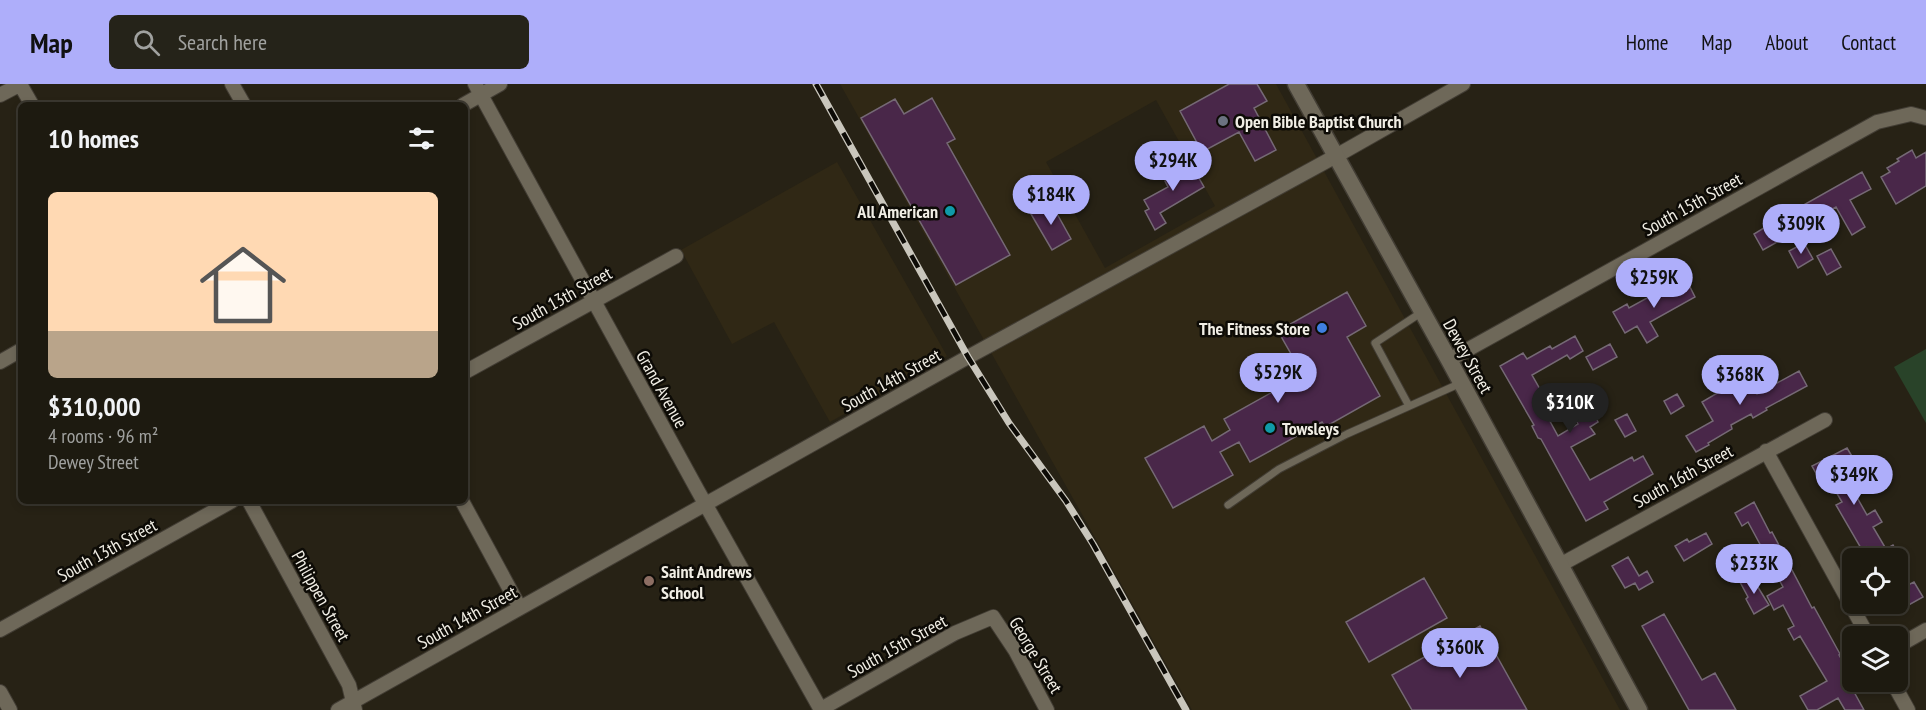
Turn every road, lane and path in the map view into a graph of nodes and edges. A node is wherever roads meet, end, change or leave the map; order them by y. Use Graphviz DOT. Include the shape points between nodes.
graph roads {
  1 [pos="20,84"];
  2 [pos="232,84"];
  3 [pos="500,84"];
  4 [pos="1296,84"];
  5 [pos="1463,84"];
  6 [pos="478,89"];
  7 [pos="0,95"];
  8 [pos="30,102"];
  9 [pos="242,102"];
  10 [pos="466,102"];
  11 [pos="1926,118"];
  12 [pos="1336,156"];
  13 [pos="676,256"];
  14 [pos="594,302"];
  15 [pos="1422,312"];
  16 [pos="18,352"];
  17 [pos="1449,360"];
  18 [pos="0,362"];
  19 [pos="468,370"];
  20 [pos="1461,383"];
  21 [pos="1409,406"];
  22 [pos="1825,420"];
  23 [pos="1766,451"];
  24 [pos="227,504"];
  25 [pos="251,504"];
  26 [pos="464,504"];
  27 [pos="706,505"];
  28 [pos="1228,505"];
  29 [pos="1560,565"];
  30 [pos="520,608"];
  31 [pos="993,617"];
  32 [pos="1862,626"];
  33 [pos="0,630"];
  34 [pos="1926,630"];
  35 [pos="1908,640"];
  36 [pos="0,692"];
  37 [pos="1898,692"];
  38 [pos="354,706"];
  39 [pos="10,710"];
  40 [pos="338,710"];
  41 [pos="820,710"];
  42 [pos="1047,710"];
  43 [pos="1639,710"];
  44 [pos="1908,710"];
  1 -- 7 [label="street"];
  1 -- 8 [label="street"];
  2 -- 9 [label="street"];
  3 -- 6 [label="street"];
  4 -- 12 [label="street, Dewey Street"];
  5 -- 12 [label="street, South 14th Street"];
  6 -- 10 [label="street"];
  6 -- 14 [label="street, Grand Avenue"];
  11 -- 17 [label="street, South 15th Street" via="1911,114 1877,122"];
  12 -- 15 [label="street, Dewey Street"];
  12 -- 27 [label="street, South 14th Street"];
  13 -- 14 [label="street, South 13th Street"];
  14 -- 19 [label="street, South 13th Street"];
  14 -- 27 [label="street, Grand Avenue"];
  15 -- 17 [label="street, Dewey Street"];
  15 -- 21 [label="lane" via="1375,343"];
  16 -- 18 [label="street"];
  17 -- 20 [label="street, Dewey Street"];
  20 -- 21 [label="lane"];
  20 -- 29 [label="street, Dewey Street"];
  21 -- 28 [label="lane" via="1279,469"];
  22 -- 23 [label="street, South 16th Street"];
  23 -- 29 [label="street, South 16th Street"];
  23 -- 32 [label="street"];
  24 -- 33 [label="street, South 13th Street"];
  25 -- 38 [label="street, Philippen Street" via="349,685"];
  26 -- 30 [label="street"];
  27 -- 30 [label="street, South 14th Street"];
  27 -- 41 [label="street, Grand Avenue"];
  29 -- 43 [label="street, Dewey Street"];
  30 -- 38 [label="street, South 14th Street"];
  31 -- 41 [label="street, South 15th Street" via="955,633"];
  31 -- 42 [label="street, George Street"];
  34 -- 35 [label="street"];
  36 -- 39 [label="street"];
  37 -- 44 [label="street"];
  38 -- 40 [label="street, South 14th Street"];
}
